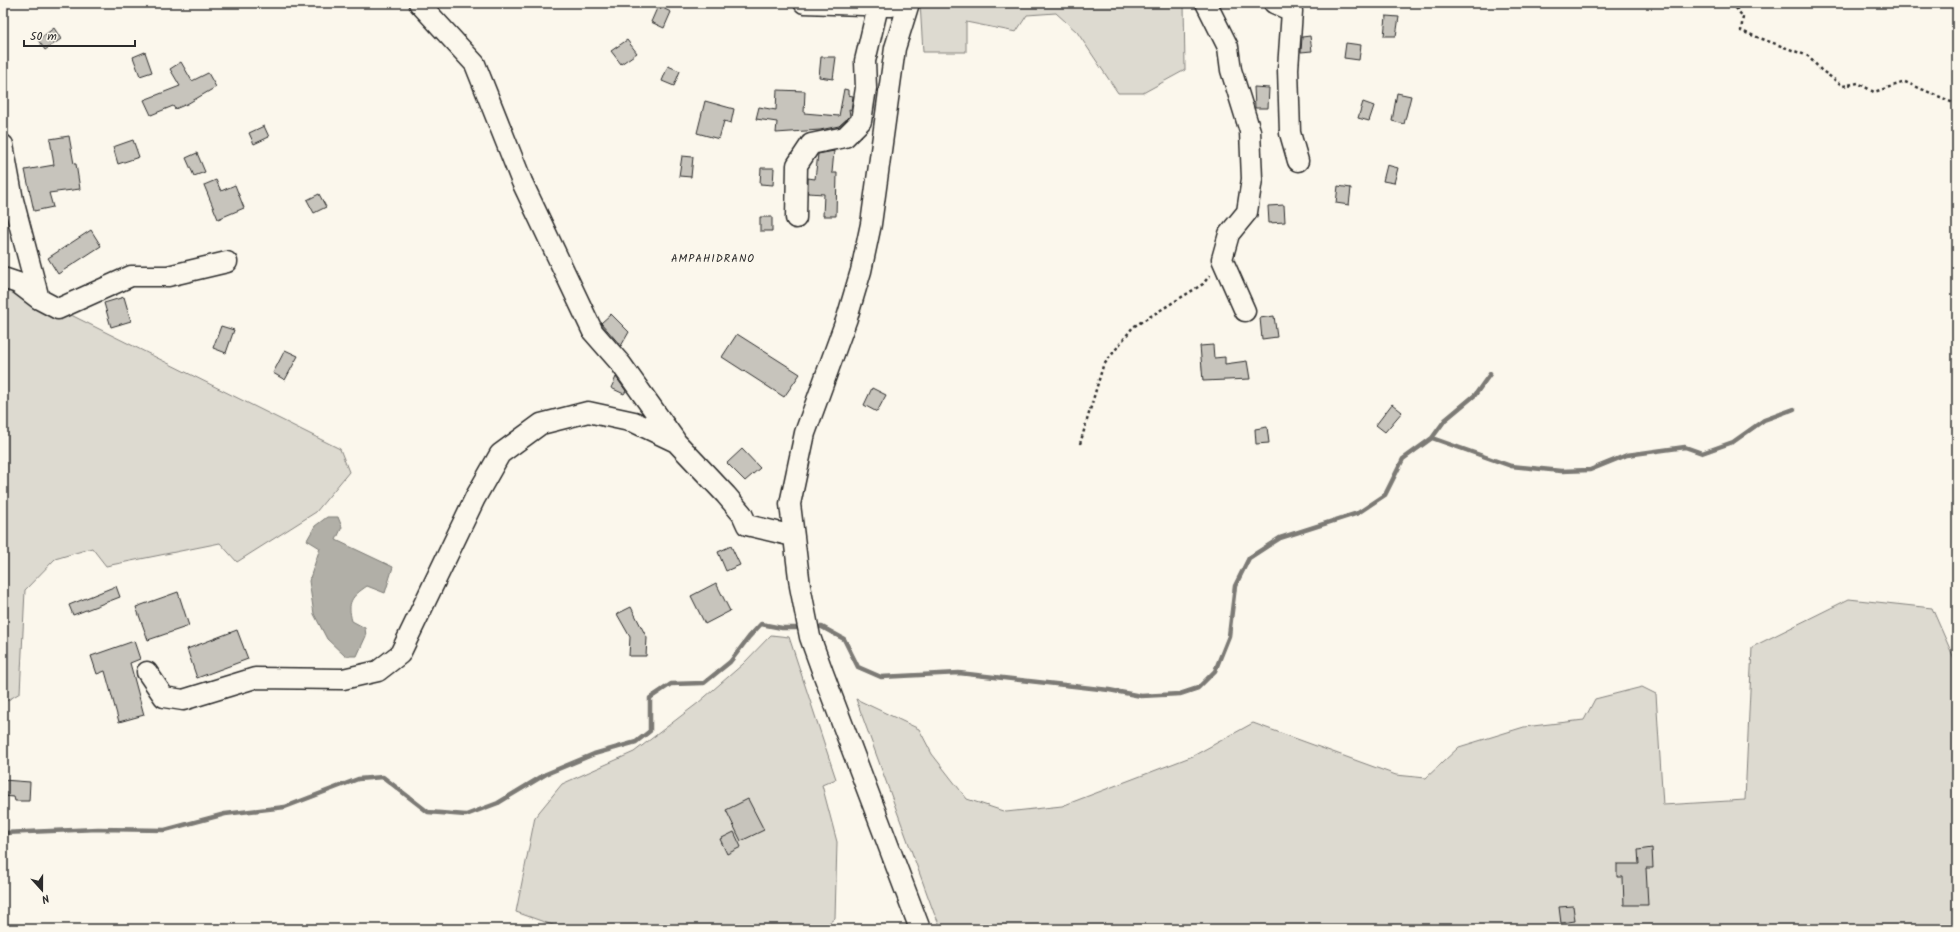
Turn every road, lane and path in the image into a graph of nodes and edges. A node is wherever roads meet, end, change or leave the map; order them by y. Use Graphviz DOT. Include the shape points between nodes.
graph roads {
  1 [pos="419,3"];
  2 [pos="804,3"];
  3 [pos="1206,3"];
  4 [pos="1274,3"];
  5 [pos="1732,3"];
  6 [pos="908,4"];
  7 [pos="878,6"];
  8 [pos="1957,106"];
  9 [pos="3,145"];
  10 [pos="1298,160"];
  11 [pos="796,218"];
  12 [pos="1222,258"];
  13 [pos="227,262"];
  14 [pos="3,278"];
  15 [pos="39,299"];
  16 [pos="1245,311"];
  17 [pos="676,442"];
  18 [pos="1080,444"];
  19 [pos="793,536"];
  20 [pos="147,672"];
  21 [pos="920,929"];
  1 -- 17 [label="street" via="475,64 522,182 593,332 621,364"];
  2 -- 7 [label="street"];
  3 -- 12 [label="street" via="1228,47 1231,70 1250,130 1252,179 1247,212 1229,234"];
  4 -- 10 [label="street" via="1292,12 1288,69 1290,133"];
  5 -- 8 [label="path" via="1743,17 1740,31 1808,56 1821,70 1843,86 1858,83 1874,92 1905,82"];
  6 -- 7 [label="street"];
  6 -- 19 [label="street" via="895,48 871,224 861,271 847,318 805,433 798,461 790,504"];
  7 -- 11 [label="street" via="865,61 866,88 861,121 844,137 811,144 797,165"];
  9 -- 15 [label="street" via="13,200"];
  12 -- 16 [label="street"];
  12 -- 18 [label="path" via="1203,284 1133,327 1103,366"];
  13 -- 15 [label="street" via="168,276 131,276 58,309"];
  14 -- 15 [label="street" via="18,283"];
  17 -- 19 [label="street" via="726,495 742,514 747,525"];
  17 -- 20 [label="street" via="634,422 588,412 541,424 500,454 475,498 400,654 378,670 343,679 255,678 183,700 164,697"];
  19 -- 21 [label="street" via="810,637"];
}
